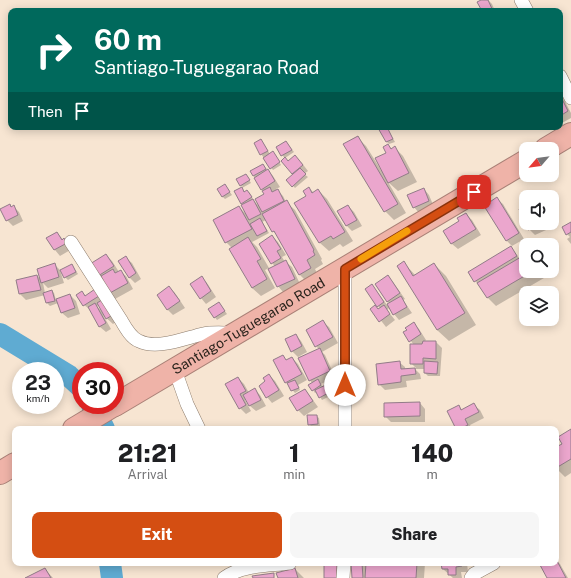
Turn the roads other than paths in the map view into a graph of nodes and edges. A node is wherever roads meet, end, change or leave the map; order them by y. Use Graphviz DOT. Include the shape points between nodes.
graph roads {
  1 [pos="563,82"];
  2 [pos="571,98"];
  3 [pos="571,134"];
  4 [pos="558,142"];
  5 [pos="519,165"];
  6 [pos="71,242"];
  7 [pos="345,269"];
  8 [pos="234,333"];
  9 [pos="175,370"];
  10 [pos="124,400"];
  11 [pos="100,414"];
  12 [pos="79,426"];
  13 [pos="198,426"];
  14 [pos="345,426"];
  15 [pos="12,466"];
  16 [pos="0,473"];
  17 [pos="251,566"];
  18 [pos="344,566"];
  19 [pos="489,566"];
  20 [pos="224,578"];
  21 [pos="343,578"];
  22 [pos="471,578"];
  1 -- 2 [label="street"];
  3 -- 4 [label="highway"];
  5 -- 7 [label="highway, Santiago-Tuguegarao Road"];
  6 -- 8 [label="street" via="120,320 138,341 150,344 163,343 204,334"];
  7 -- 8 [label="highway, Santiago-Tuguegarao Road"];
  7 -- 14 [label="street"];
  8 -- 9 [label="highway, Santiago-Tuguegarao Road"];
  9 -- 10 [label="highway, Santiago-Tuguegarao Road"];
  9 -- 13 [label="street"];
  11 -- 12 [label="highway, Santiago-Tuguegarao Road"];
  15 -- 16 [label="highway"];
  17 -- 20 [label="street"];
  18 -- 21 [label="street"];
  19 -- 22 [label="street"];
}
